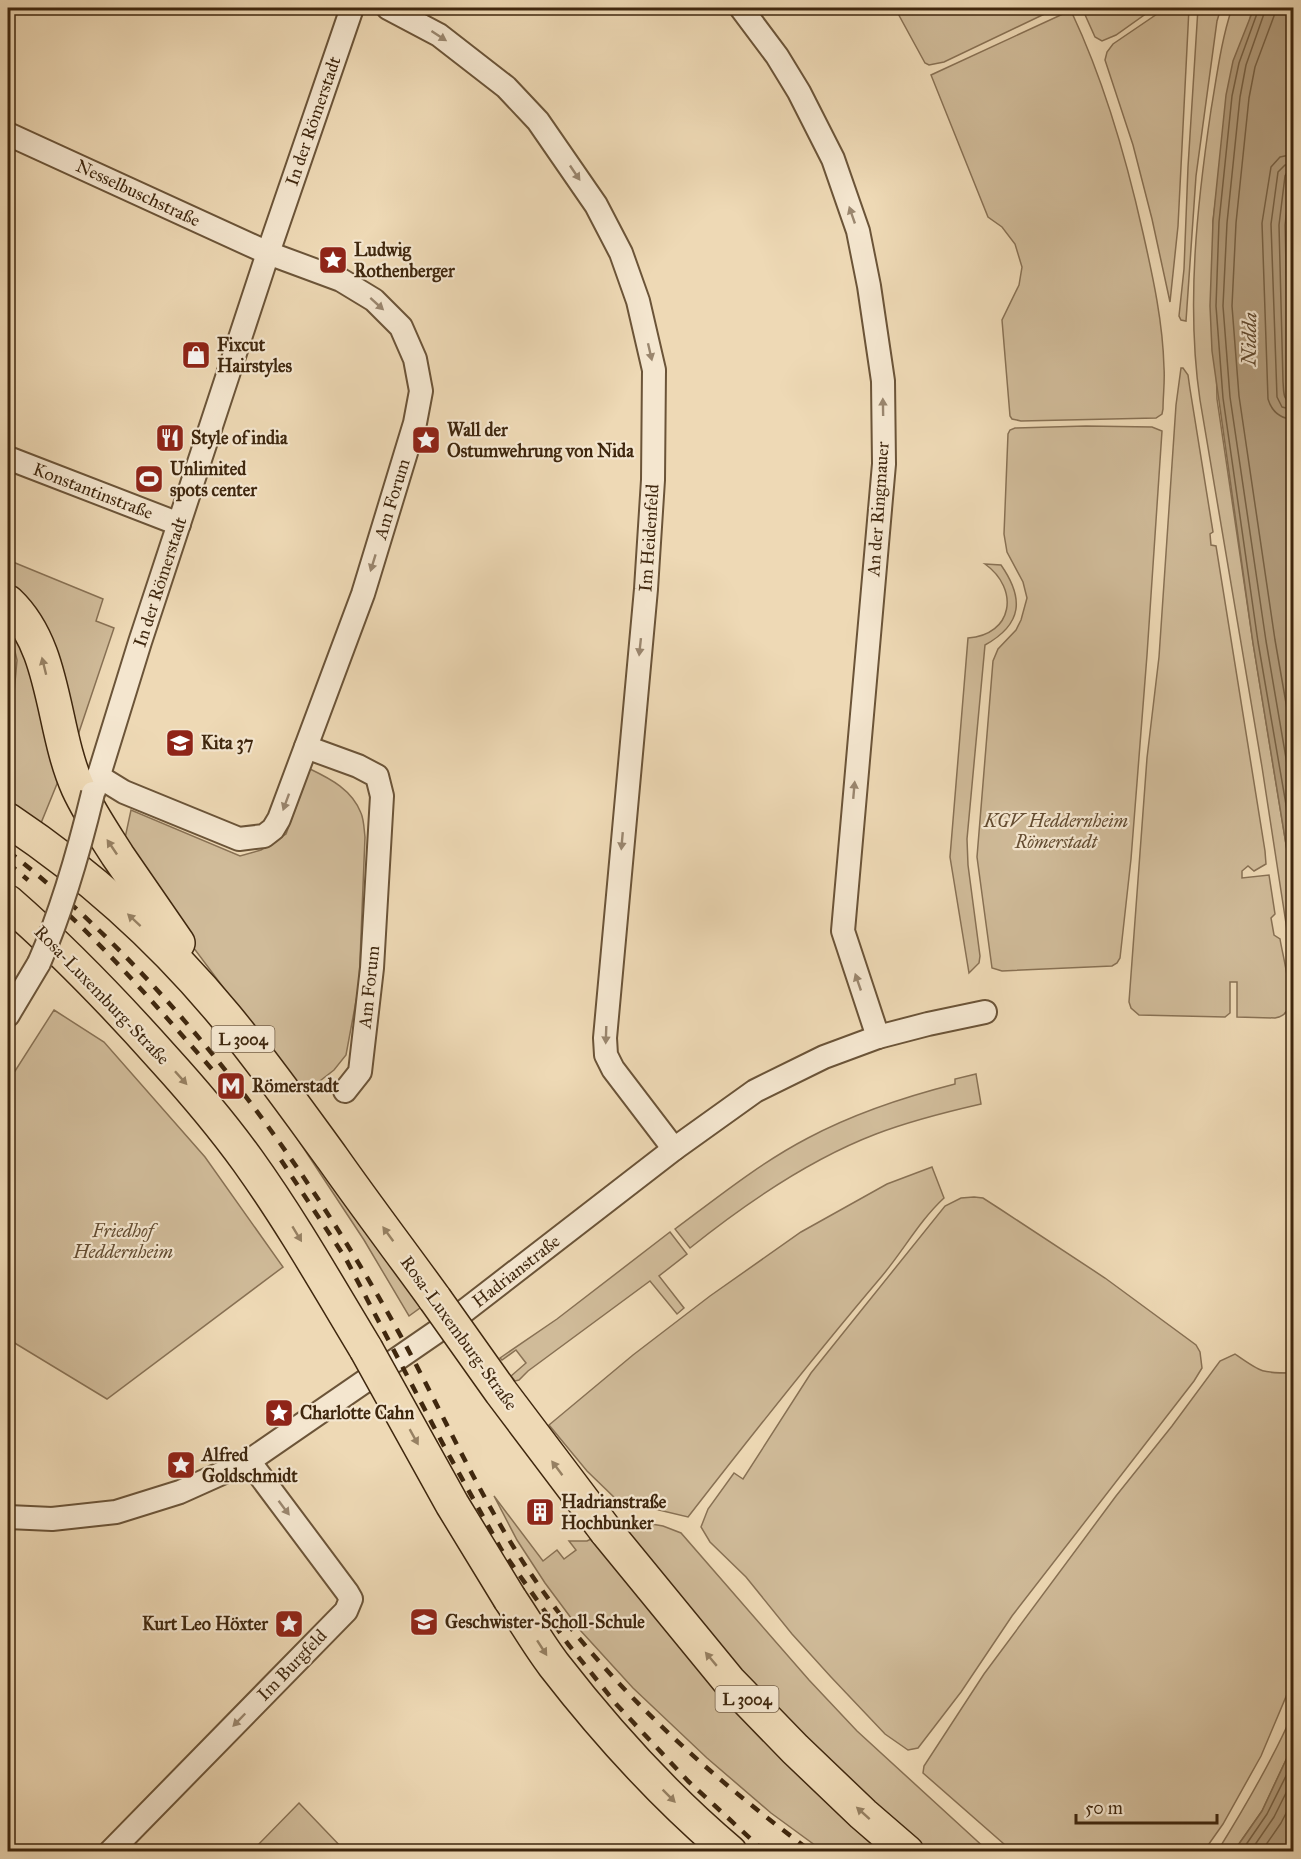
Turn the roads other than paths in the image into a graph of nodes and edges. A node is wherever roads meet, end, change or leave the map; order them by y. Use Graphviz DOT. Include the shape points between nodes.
graph roads {
  1 [pos="352,8"];
  2 [pos="388,8"];
  3 [pos="741,8"];
  4 [pos="8,134"];
  5 [pos="268,253"];
  6 [pos="8,458"];
  7 [pos="179,524"];
  8 [pos="8,602"];
  9 [pos="306,747"];
  10 [pos="96,784"];
  11 [pos="8,820"];
  12 [pos="8,902"];
  13 [pos="984,1012"];
  14 [pos="8,1015"];
  15 [pos="226,1017"];
  16 [pos="878,1037"];
  17 [pos="345,1091"];
  18 [pos="674,1149"];
  19 [pos="249,1461"];
  20 [pos="8,1517"];
  21 [pos="110,1851"];
  22 [pos="730,1851"];
  23 [pos="907,1851"];
  1 -- 5 [label="street, In der Römerstadt"];
  2 -- 18 [label="street, Im Heidenfeld, one-way" via="439,35 506,87 538,121 596,205 621,253 638,301 654,370 653,480 606,1055"];
  16 -- 3 [label="street, An der Ringmauer, one-way" via="843,931 884,464 883,381 858,231 833,159 799,92"];
  4 -- 5 [label="street, Nesselbuschstraße"];
  5 -- 7 [label="street, In der Römerstadt"];
  5 -- 9 [label="street, Am Forum, one-way" via="341,280 374,300 401,327 415,359 421,391 415,423 363,594"];
  6 -- 7 [label="street, Konstantinstraße"];
  7 -- 10 [label="street, In der Römerstadt"];
  15 -- 8 [label="highway, one-way" via="86,805 65,754 39,647"];
  9 -- 10 [label="street, Am Forum, one-way" via="279,819 264,836 254,838 239,838"];
  9 -- 17 [label="street, Am Forum" via="377,776 382,796 372,968 360,1071"];
  10 -- 14 [label="street, In der Römerstadt, bridge" via="61,910 39,963"];
  15 -- 11 [label="highway, Rosa-Luxemburg-Straße / L 3004, one-way" via="126,913 67,862"];
  12 -- 22 [label="highway, Rosa-Luxemburg-Straße, one-way, bridge" via="74,962 139,1031 205,1105 247,1160 366,1349 446,1494 552,1663 653,1779"];
  13 -- 16 [label="street, Hadrianstraße"];
  23 -- 15 [label="highway, Rosa-Luxemburg-Straße / L 3004, one-way, bridge" via="837,1789 729,1681 606,1531"];
  16 -- 18 [label="street, Hadrianstraße" via="824,1057 755,1091"];
  18 -- 19 [label="street, Hadrianstraße" via="445,1326"];
  19 -- 20 [label="street, Hadrianstraße" via="180,1492 116,1512 52,1519"];
  19 -- 21 [label="street, Im Burgfeld, one-way" via="351,1599 346,1611"];
}
